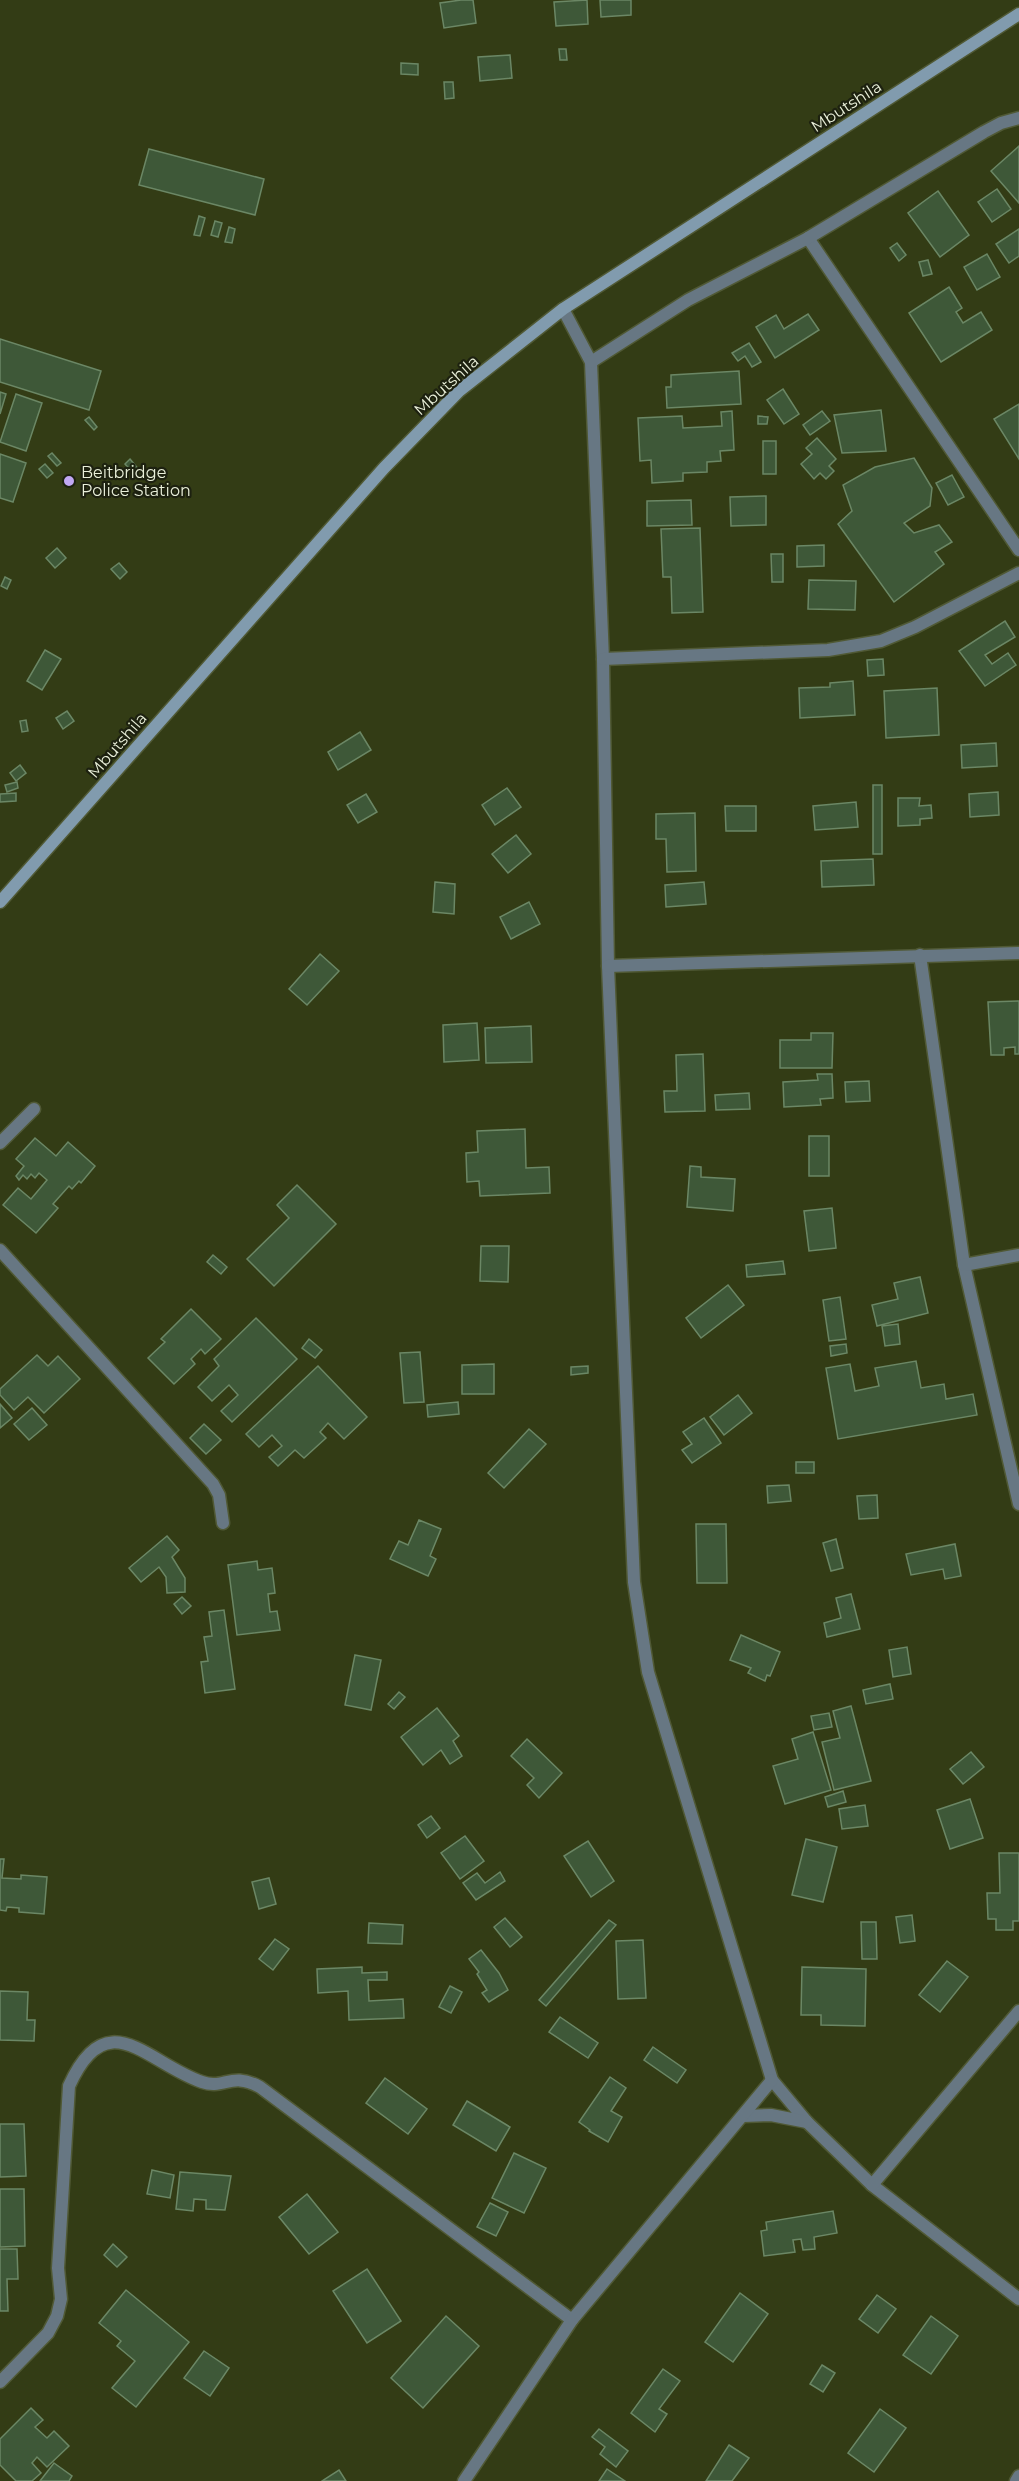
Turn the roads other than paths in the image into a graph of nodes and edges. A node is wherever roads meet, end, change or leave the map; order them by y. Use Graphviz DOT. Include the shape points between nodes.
graph roads {
  1 [pos="1019,14"];
  2 [pos="1019,118"];
  3 [pos="808,238"];
  4 [pos="563,309"];
  5 [pos="591,362"];
  6 [pos="1019,550"];
  7 [pos="1019,573"];
  8 [pos="603,659"];
  9 [pos="0,902"];
  10 [pos="1019,953"];
  11 [pos="920,955"];
  12 [pos="608,966"];
  13 [pos="34,1109"];
  14 [pos="0,1143"];
  15 [pos="0,1250"];
  16 [pos="1019,1255"];
  17 [pos="964,1265"];
  18 [pos="1019,1504"];
  19 [pos="223,1523"];
  20 [pos="1019,2011"];
  21 [pos="772,2080"];
  22 [pos="743,2116"];
  23 [pos="807,2122"];
  24 [pos="872,2185"];
  25 [pos="1019,2299"];
  26 [pos="572,2320"];
  27 [pos="0,2382"];
  28 [pos="1019,2476"];
  29 [pos="464,2481"];
  30 [pos="1016,2481"];
  1 -- 4 [label="street, Mbutshila"];
  2 -- 3 [label="street" via="984,132"];
  3 -- 5 [label="street" via="688,300"];
  3 -- 6 [label="street"];
  4 -- 5 [label="street"];
  4 -- 9 [label="street, Mbutshila" via="459,391 384,468"];
  5 -- 8 [label="street"];
  7 -- 8 [label="street" via="881,641 828,650"];
  8 -- 12 [label="street"];
  10 -- 11 [label="street"];
  11 -- 12 [label="street"];
  11 -- 17 [label="street"];
  12 -- 21 [label="street" via="634,1582 653,1692"];
  13 -- 14 [label="street"];
  15 -- 19 [label="street" via="213,1484 219,1495"];
  16 -- 17 [label="street"];
  17 -- 18 [label="street"];
  20 -- 24 [label="street"];
  21 -- 22 [label="street"];
  21 -- 23 [label="street"];
  22 -- 23 [label="street" via="771,2115"];
  22 -- 26 [label="street"];
  23 -- 24 [label="street"];
  24 -- 25 [label="street"];
  26 -- 27 [label="street" via="260,2087 235,2079 205,2083 134,2045 115,2041 92,2052 69,2086 58,2268 61,2299 57,2316 48,2333"];
  26 -- 29 [label="street"];
  28 -- 30 [label="street"];
}
